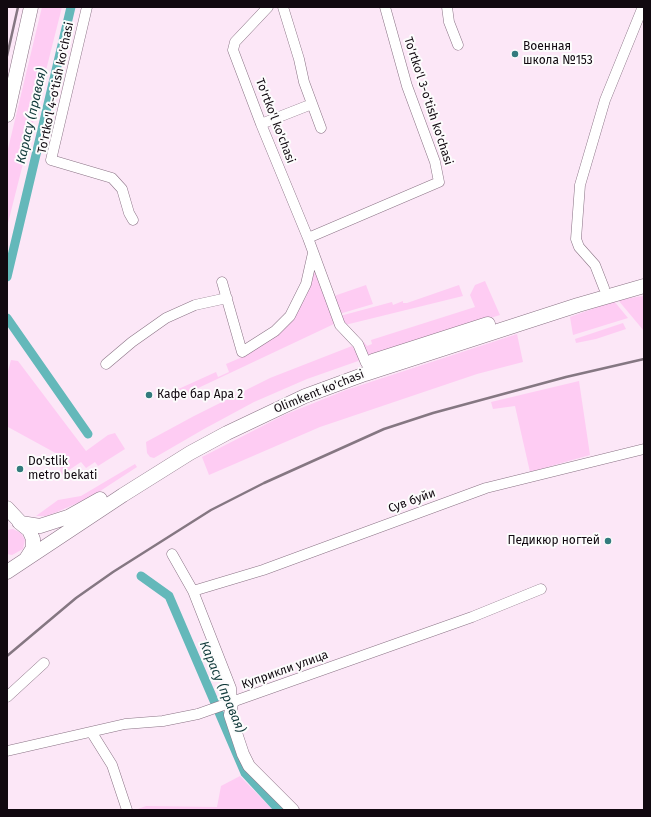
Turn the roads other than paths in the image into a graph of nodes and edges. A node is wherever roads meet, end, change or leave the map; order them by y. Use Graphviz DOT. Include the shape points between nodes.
graph roads {
  1 [pos="31,7"];
  2 [pos="87,7"];
  3 [pos="267,7"];
  4 [pos="283,7"];
  5 [pos="385,7"];
  6 [pos="447,7"];
  7 [pos="644,8"];
  8 [pos="458,45"];
  9 [pos="312,104"];
  10 [pos="7,116"];
  11 [pos="261,124"];
  12 [pos="321,128"];
  13 [pos="133,220"];
  14 [pos="308,238"];
  15 [pos="313,253"];
  16 [pos="644,277"];
  17 [pos="222,282"];
  18 [pos="644,286"];
  19 [pos="604,288"];
  20 [pos="227,298"];
  21 [pos="366,363"];
  22 [pos="106,364"];
  23 [pos="644,449"];
  24 [pos="7,508"];
  25 [pos="7,521"];
  26 [pos="22,523"];
  27 [pos="172,554"];
  28 [pos="23,562"];
  29 [pos="7,564"];
  30 [pos="7,572"];
  31 [pos="541,589"];
  32 [pos="193,591"];
  33 [pos="44,663"];
  34 [pos="7,697"];
  35 [pos="228,705"];
  36 [pos="92,733"];
  37 [pos="7,751"];
  38 [pos="292,809"];
  39 [pos="127,810"];
  1 -- 10 [label="main road"];
  2 -- 13 [label="street, To'rtko'l 4-o'tish ko'chasi" via="51,160 112,178 122,189"];
  3 -- 11 [label="street, To'rtko'l ko'chasi" via="233,46"];
  4 -- 9 [label="street"];
  5 -- 14 [label="street, To'rtko'l 3-o'tish ko'chasi" via="407,86 435,162 439,182"];
  6 -- 8 [label="street" via="449,22"];
  7 -- 19 [label="street" via="605,100 580,185 576,239 595,265"];
  9 -- 11 [label="street"];
  9 -- 12 [label="street"];
  11 -- 14 [label="street, To'rtko'l ko'chasi"];
  14 -- 15 [label="street, To'rtko'l ko'chasi"];
  15 -- 20 [label="street" via="306,284 290,316 275,331 242,352"];
  15 -- 21 [label="street, To'rtko'l ko'chasi" via="340,324 358,344"];
  16 -- 19 [label="main road, Olimkent ko'chasi"];
  17 -- 20 [label="street"];
  18 -- 28 [label="main road, Olimkent ko'chasi" via="578,304 305,396 190,453"];
  19 -- 21 [label="main road, Olimkent ko'chasi"];
  20 -- 22 [label="street" via="195,305 166,318"];
  21 -- 26 [label="main road, Olimkent ko'chasi" via="301,388 223,425 68,517 40,526"];
  23 -- 32 [label="street, Сув буйи" via="486,488 263,570"];
  24 -- 26 [label="main road"];
  25 -- 26 [label="main road, Olimkent ko'chasi"];
  26 -- 28 [label="main road" via="31,532 33,542 30,554"];
  27 -- 32 [label="street"];
  28 -- 29 [label="main road"];
  28 -- 30 [label="main road, Olimkent ko'chasi"];
  31 -- 35 [label="street, Куприкли улица"];
  32 -- 35 [label="street" via="231,688"];
  33 -- 34 [label="street"];
  35 -- 36 [label="street, Куприкли улица" via="198,714 163,721 125,724"];
  35 -- 38 [label="street" via="249,766"];
  36 -- 37 [label="street, Куприкли улица"];
  36 -- 39 [label="street" via="112,765"];
}
